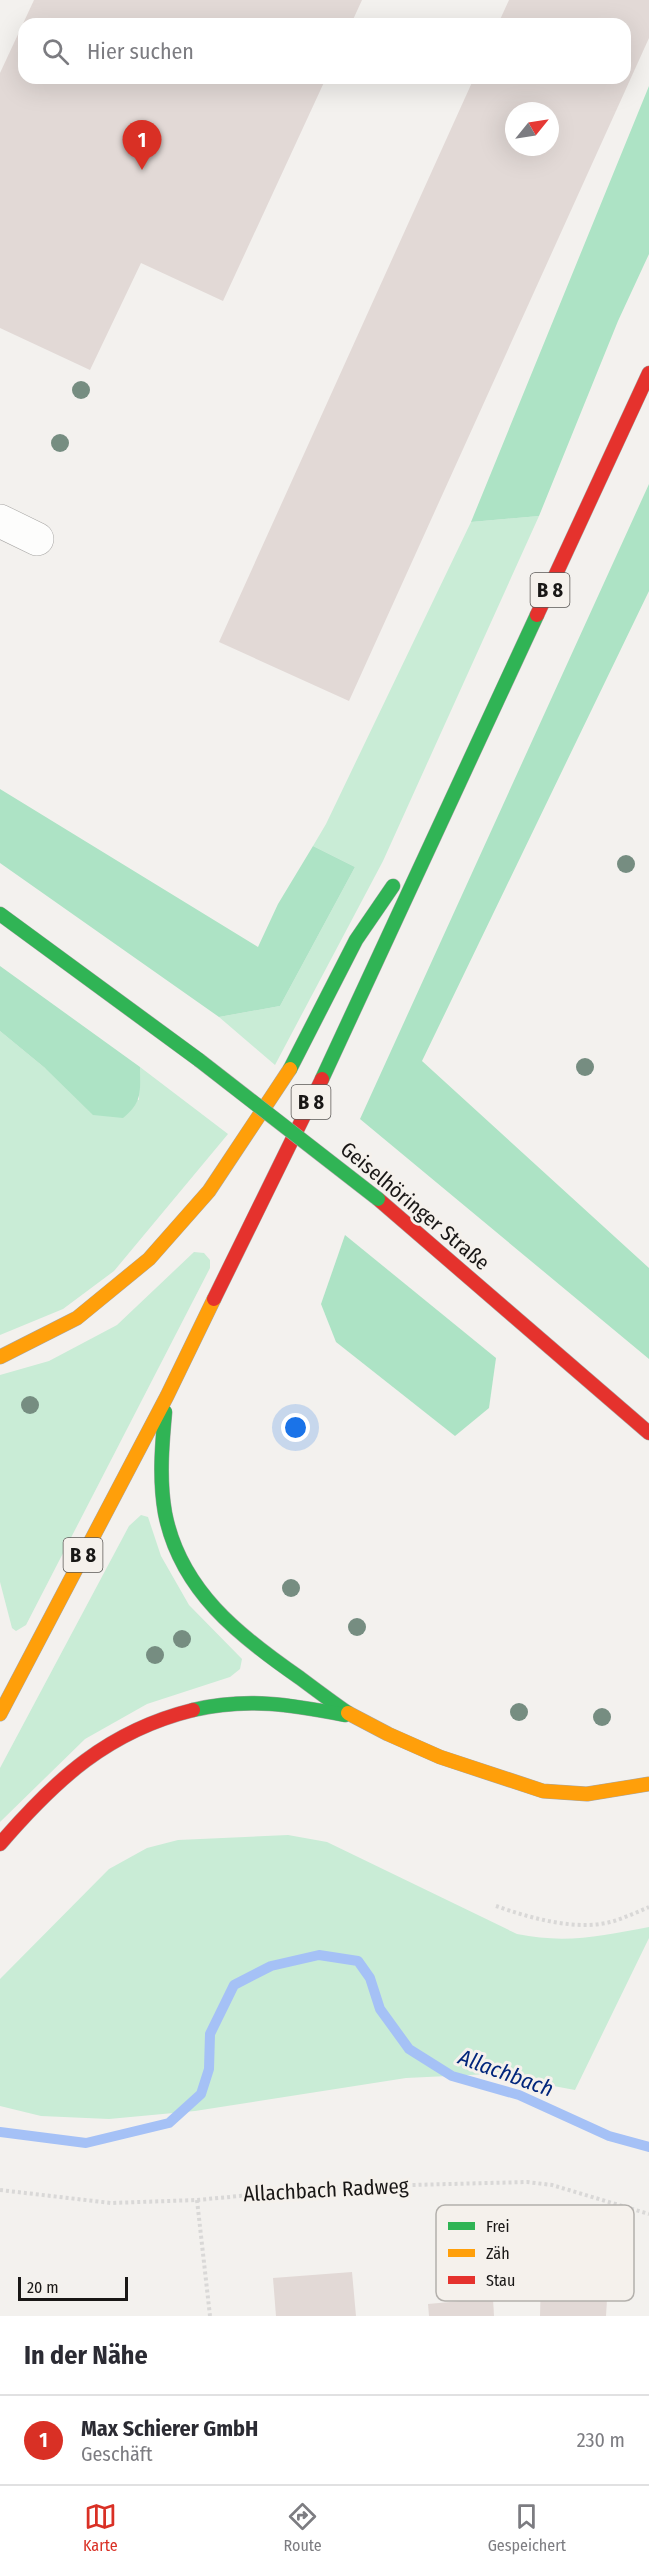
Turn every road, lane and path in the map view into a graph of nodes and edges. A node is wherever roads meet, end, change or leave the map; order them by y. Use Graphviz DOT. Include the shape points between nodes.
graph roads {
  1 [pos="649,373"];
  2 [pos="0,522"];
  3 [pos="37,539"];
  4 [pos="448,805"];
  5 [pos="0,914"];
  6 [pos="0,1357"];
  7 [pos="167,1396"];
  8 [pos="649,1433"];
  9 [pos="0,1714"];
  10 [pos="354,1716"];
  11 [pos="649,1784"];
  12 [pos="0,1844"];
  13 [pos="496,1906"];
  14 [pos="649,1907"];
  15 [pos="0,2190"];
  16 [pos="197,2200"];
  17 [pos="619,2205"];
  18 [pos="634,2210"];
  19 [pos="649,2214"];
  20 [pos="210,2316"];
  1 -- 4 [label="main road, B 8"];
  2 -- 3 [label="street"];
  4 -- 6 [label="main road" via="356,940 288,1072 209,1191 149,1259 77,1318"];
  4 -- 7 [label="main road, B 8" via="321,1081"];
  5 -- 8 [label="main road, Geiselhöringer Straße, bridge" via="199,1060 378,1199"];
  7 -- 9 [label="main road, B 8"];
  7 -- 10 [label="main road" via="159,1465 161,1488 175,1546 188,1574 250,1641"];
  10 -- 11 [label="main road" via="448,1760 551,1793 589,1794"];
  10 -- 12 [label="main road" via="273,1703 221,1704 164,1718 99,1748 42,1796"];
  13 -- 14 [label="path" via="570,1925 612,1922"];
  15 -- 16 [label="path, Allachbach Radweg" via="111,2203"];
  16 -- 17 [label="path, Allachbach Radweg" via="335,2187 527,2182 552,2185"];
  16 -- 20 [label="path"];
  18 -- 19 [label="path, Allachbach Radweg"];
}
